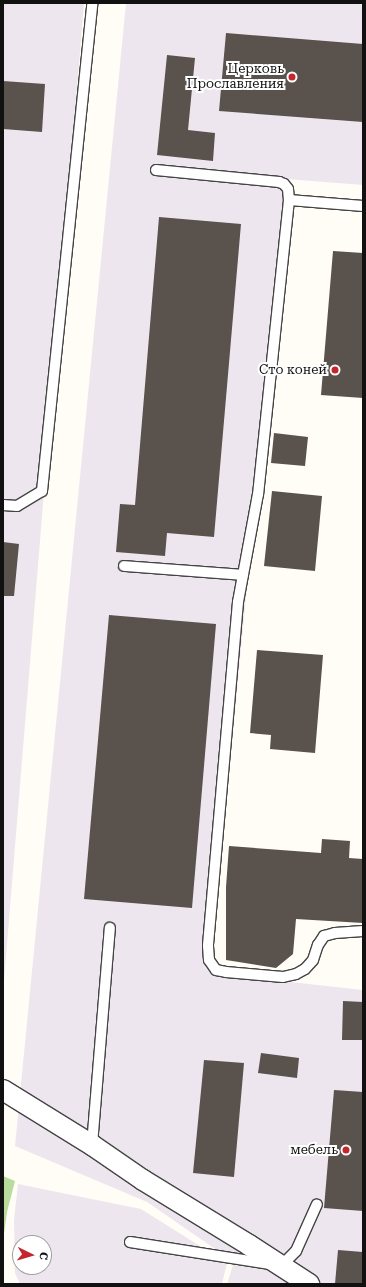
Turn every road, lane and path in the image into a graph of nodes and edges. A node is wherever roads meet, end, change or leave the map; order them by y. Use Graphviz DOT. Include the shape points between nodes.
graph roads {
  1 [pos="92,3"];
  2 [pos="156,170"];
  3 [pos="289,200"];
  4 [pos="363,206"];
  5 [pos="3,505"];
  6 [pos="124,566"];
  7 [pos="243,575"];
  8 [pos="110,928"];
  9 [pos="363,931"];
  10 [pos="3,1090"];
  11 [pos="92,1145"];
  12 [pos="316,1204"];
  13 [pos="130,1242"];
  14 [pos="281,1266"];
  15 [pos="309,1284"];
  1 -- 5 [label="lane" via="42,491 17,506"];
  2 -- 3 [label="lane" via="279,182 288,189"];
  3 -- 4 [label="lane"];
  3 -- 7 [label="lane" via="258,494"];
  6 -- 7 [label="lane"];
  7 -- 9 [label="lane" via="236,618 208,946 209,960 216,970 283,978 305,969 313,960 324,936"];
  8 -- 11 [label="lane"];
  10 -- 11 [label="street"];
  11 -- 14 [label="street"];
  12 -- 14 [label="lane" via="296,1251"];
  13 -- 14 [label="lane"];
  14 -- 15 [label="street"];
}
